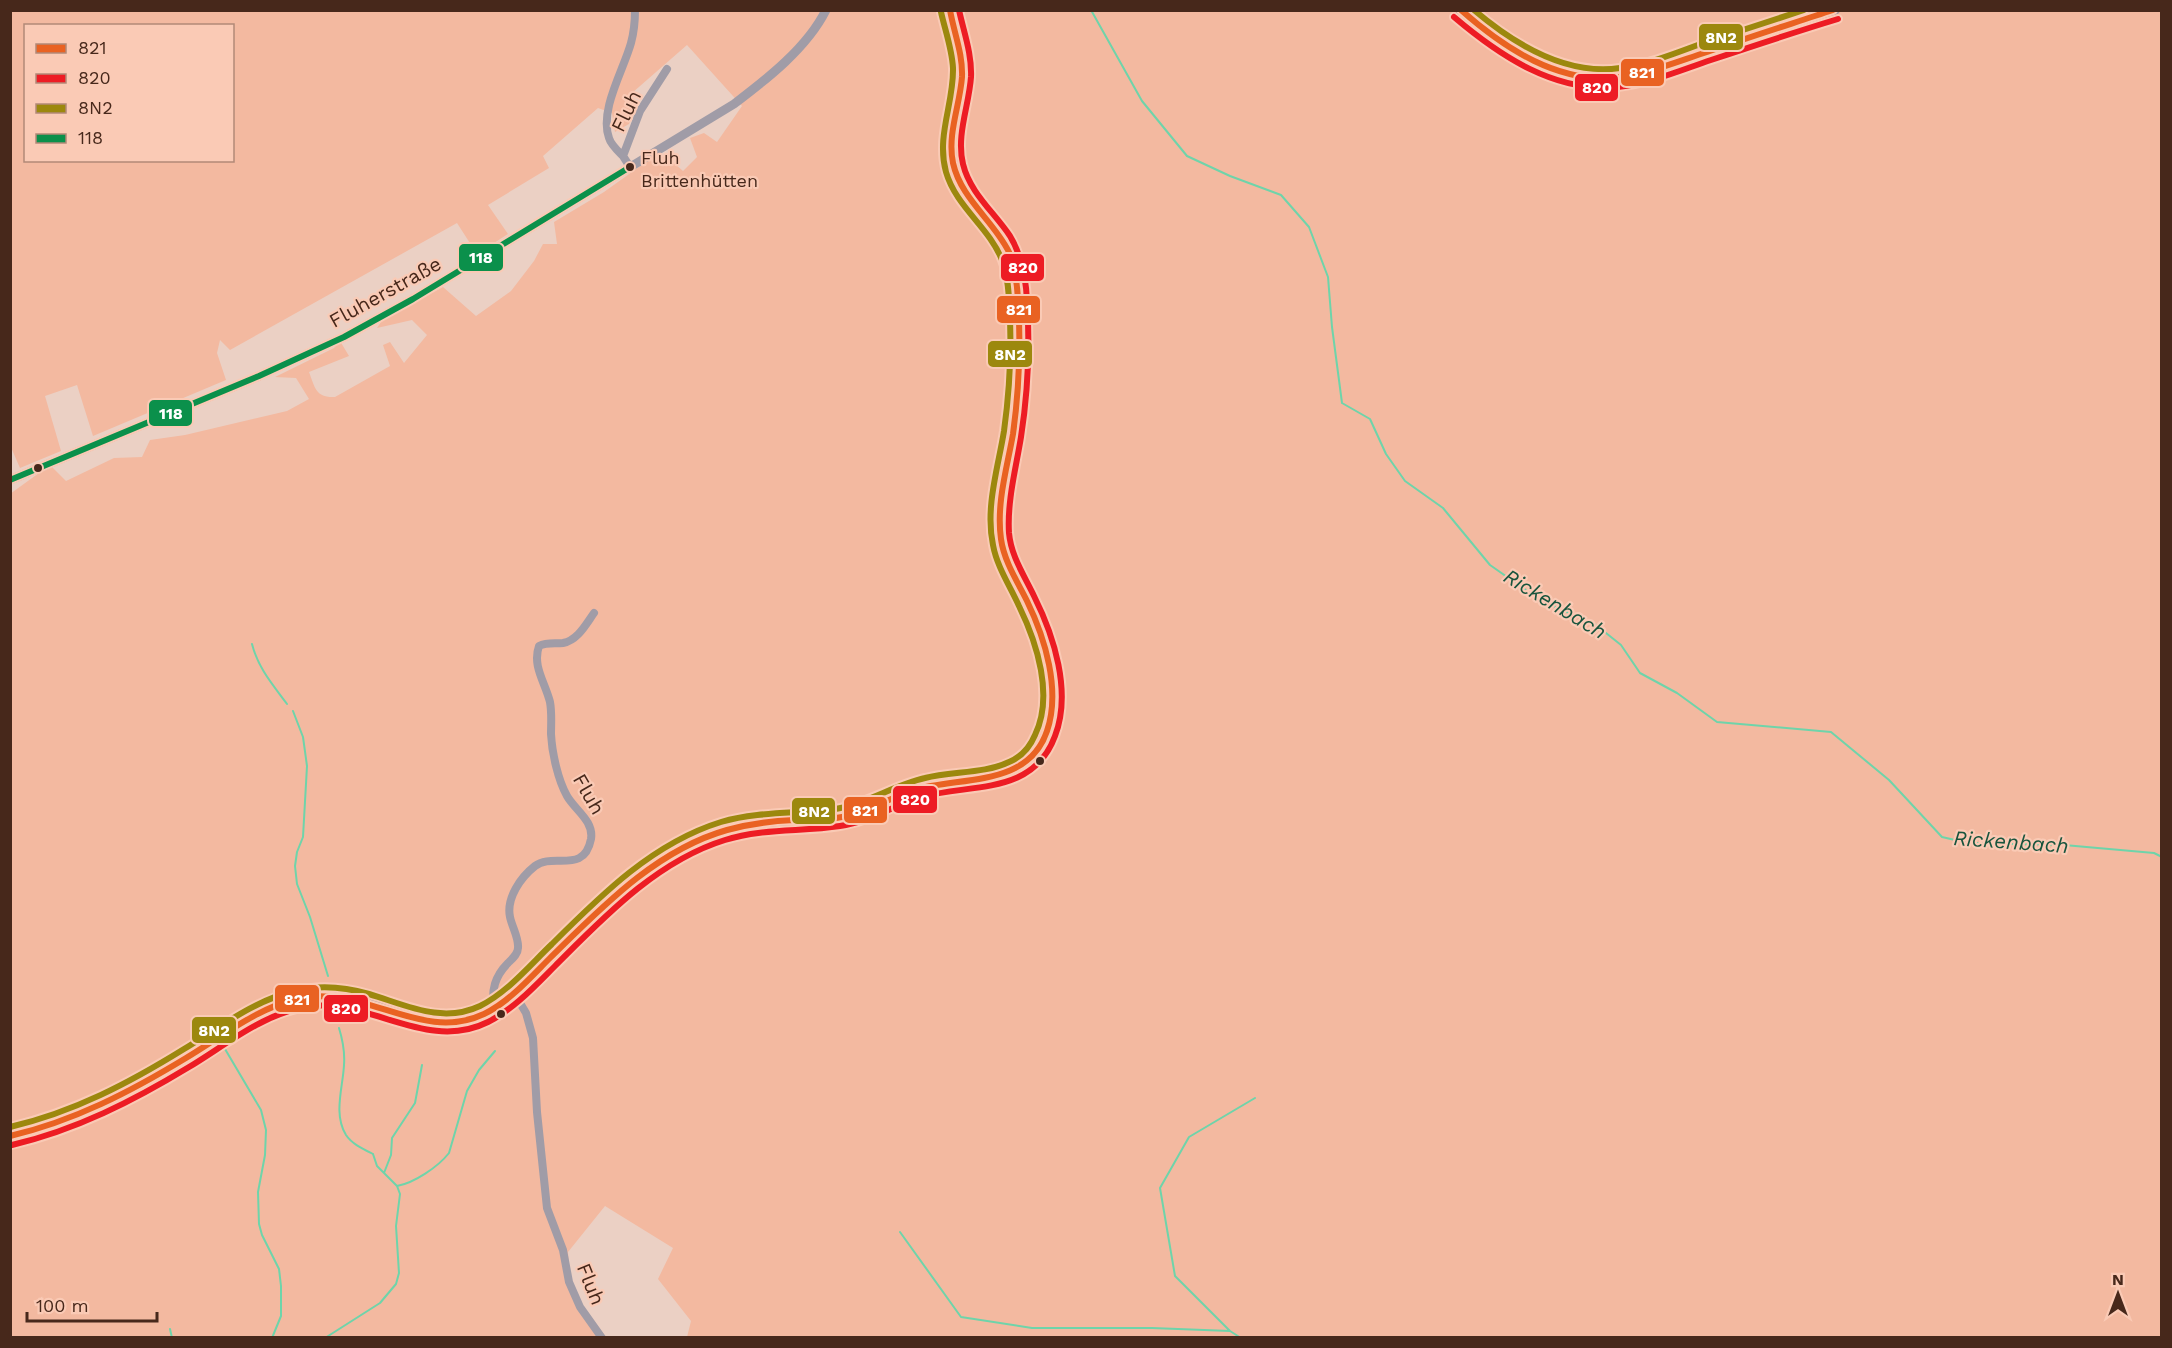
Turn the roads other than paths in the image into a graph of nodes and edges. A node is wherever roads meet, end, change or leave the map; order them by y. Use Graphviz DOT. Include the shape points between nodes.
graph roads {
  1 [pos="635,10"];
  2 [pos="826,10"];
  3 [pos="1460,10"];
  4 [pos="1835,10"];
  5 [pos="960,50"];
  6 [pos="667,69"];
  7 [pos="623,156"];
  8 [pos="630,167"];
  9 [pos="10,480"];
  10 [pos="594,613"];
  11 [pos="514,993"];
  12 [pos="494,1009"];
  13 [pos="10,1136"];
  14 [pos="602,1338"];
  1 -- 7 [label="street" via="632,41 608,110 609,138"];
  2 -- 8 [label="street, Fluherstraße" via="769,77 734,104"];
  3 -- 4 [label="main road" via="1510,49 1548,67 1586,78 1606,78 1651,70"];
  5 -- 11 [label="main road" via="961,86 952,127 954,165 966,196 1003,242 1017,287 1015,422 1001,540 1036,623 1050,672 1052,704 1045,739 1035,755 1009,772 914,790 842,817 732,828 690,844 628,885"];
  6 -- 7 [label="street, Fluh" via="640,111"];
  7 -- 8 [label="street, Fluh"];
  8 -- 9 [label="street, Fluherstraße" via="344,337"];
  10 -- 12 [label="street, Fluh" via="572,639 545,643 539,646 536,656 550,703 551,741 561,781 567,797 587,822 589,845 578,859 537,864 522,879 509,915 518,948 495,980"];
  11 -- 12 [label="main road"];
  11 -- 14 [label="street, Fluh" via="526,1013 533,1038 547,1208 557,1231 569,1282 580,1307"];
  12 -- 13 [label="main road" via="468,1020 438,1024 345,997 296,999 259,1014 108,1104 60,1124"];
}
